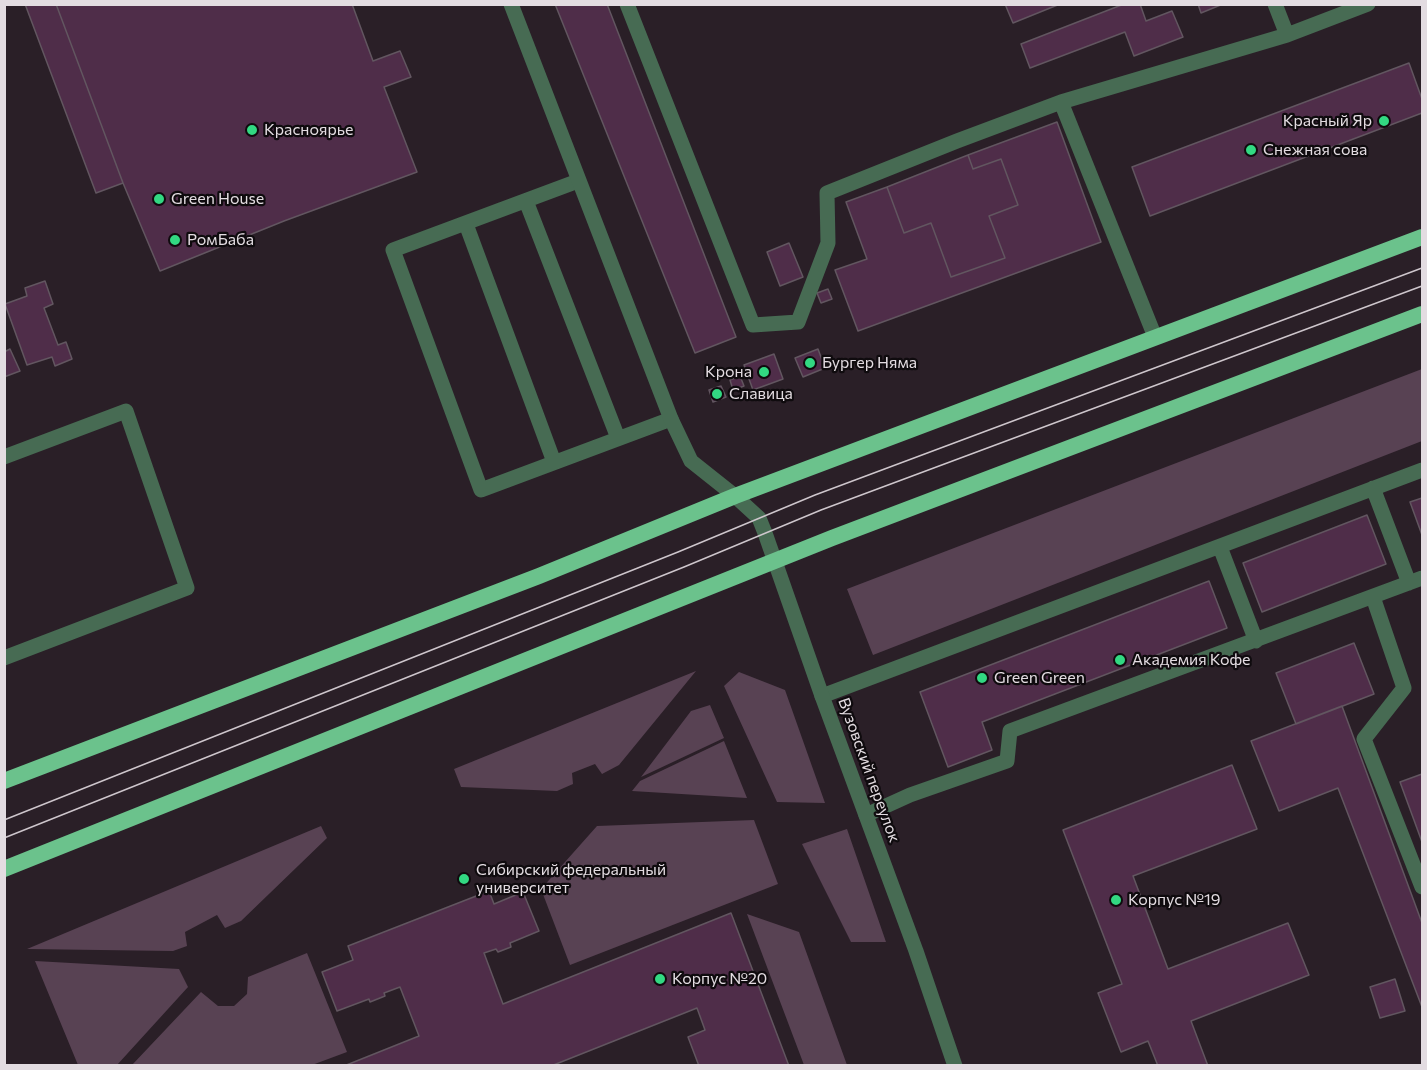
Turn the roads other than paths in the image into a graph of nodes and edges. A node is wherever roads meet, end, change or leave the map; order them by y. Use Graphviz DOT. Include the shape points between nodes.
graph roads {
  1 [pos="511,4"];
  2 [pos="627,4"];
  3 [pos="1275,4"];
  4 [pos="1368,4"];
  5 [pos="1287,35"];
  6 [pos="1061,102"];
  7 [pos="578,181"];
  8 [pos="526,201"];
  9 [pos="466,224"];
  10 [pos="1422,237"];
  11 [pos="1422,314"];
  12 [pos="1155,337"];
  13 [pos="671,418"];
  14 [pos="618,438"];
  15 [pos="4,457"];
  16 [pos="554,462"];
  17 [pos="1422,470"];
  18 [pos="1373,488"];
  19 [pos="735,496"];
  20 [pos="1220,547"];
  21 [pos="776,561"];
  22 [pos="1416,580"];
  23 [pos="1373,597"];
  24 [pos="1256,641"];
  25 [pos="4,658"];
  26 [pos="822,696"];
  27 [pos="4,781"];
  28 [pos="866,815"];
  29 [pos="4,869"];
  30 [pos="1422,887"];
  31 [pos="956,1065"];
  1 -- 7 [label="street, Вузовский переулок"];
  2 -- 6 [label="street" via="753,325 798,322 828,243 827,193"];
  3 -- 5 [label="street"];
  4 -- 5 [label="street"];
  5 -- 6 [label="street"];
  6 -- 12 [label="street"];
  7 -- 8 [label="street"];
  7 -- 13 [label="street, Вузовский переулок"];
  8 -- 9 [label="street"];
  8 -- 14 [label="street"];
  9 -- 16 [label="street"];
  9 -- 16 [label="street" via="393,250 481,490"];
  10 -- 12 [label="highway"];
  11 -- 21 [label="highway"];
  12 -- 19 [label="highway"];
  13 -- 14 [label="street"];
  13 -- 19 [label="street, Вузовский переулок" via="691,461"];
  14 -- 16 [label="street"];
  15 -- 25 [label="street" via="126,411 187,588"];
  17 -- 18 [label="street"];
  18 -- 20 [label="street"];
  18 -- 22 [label="street"];
  19 -- 21 [label="street, Вузовский переулок" via="759,518"];
  19 -- 27 [label="highway" via="539,576"];
  20 -- 24 [label="street"];
  20 -- 26 [label="street"];
  21 -- 26 [label="street, Вузовский переулок"];
  21 -- 29 [label="highway"];
  22 -- 23 [label="street"];
  23 -- 24 [label="street"];
  23 -- 30 [label="street" via="1404,688 1364,739"];
  24 -- 28 [label="street" via="1010,731 1007,761"];
  26 -- 28 [label="street, Вузовский переулок"];
  28 -- 31 [label="street, Вузовский переулок"];
}
